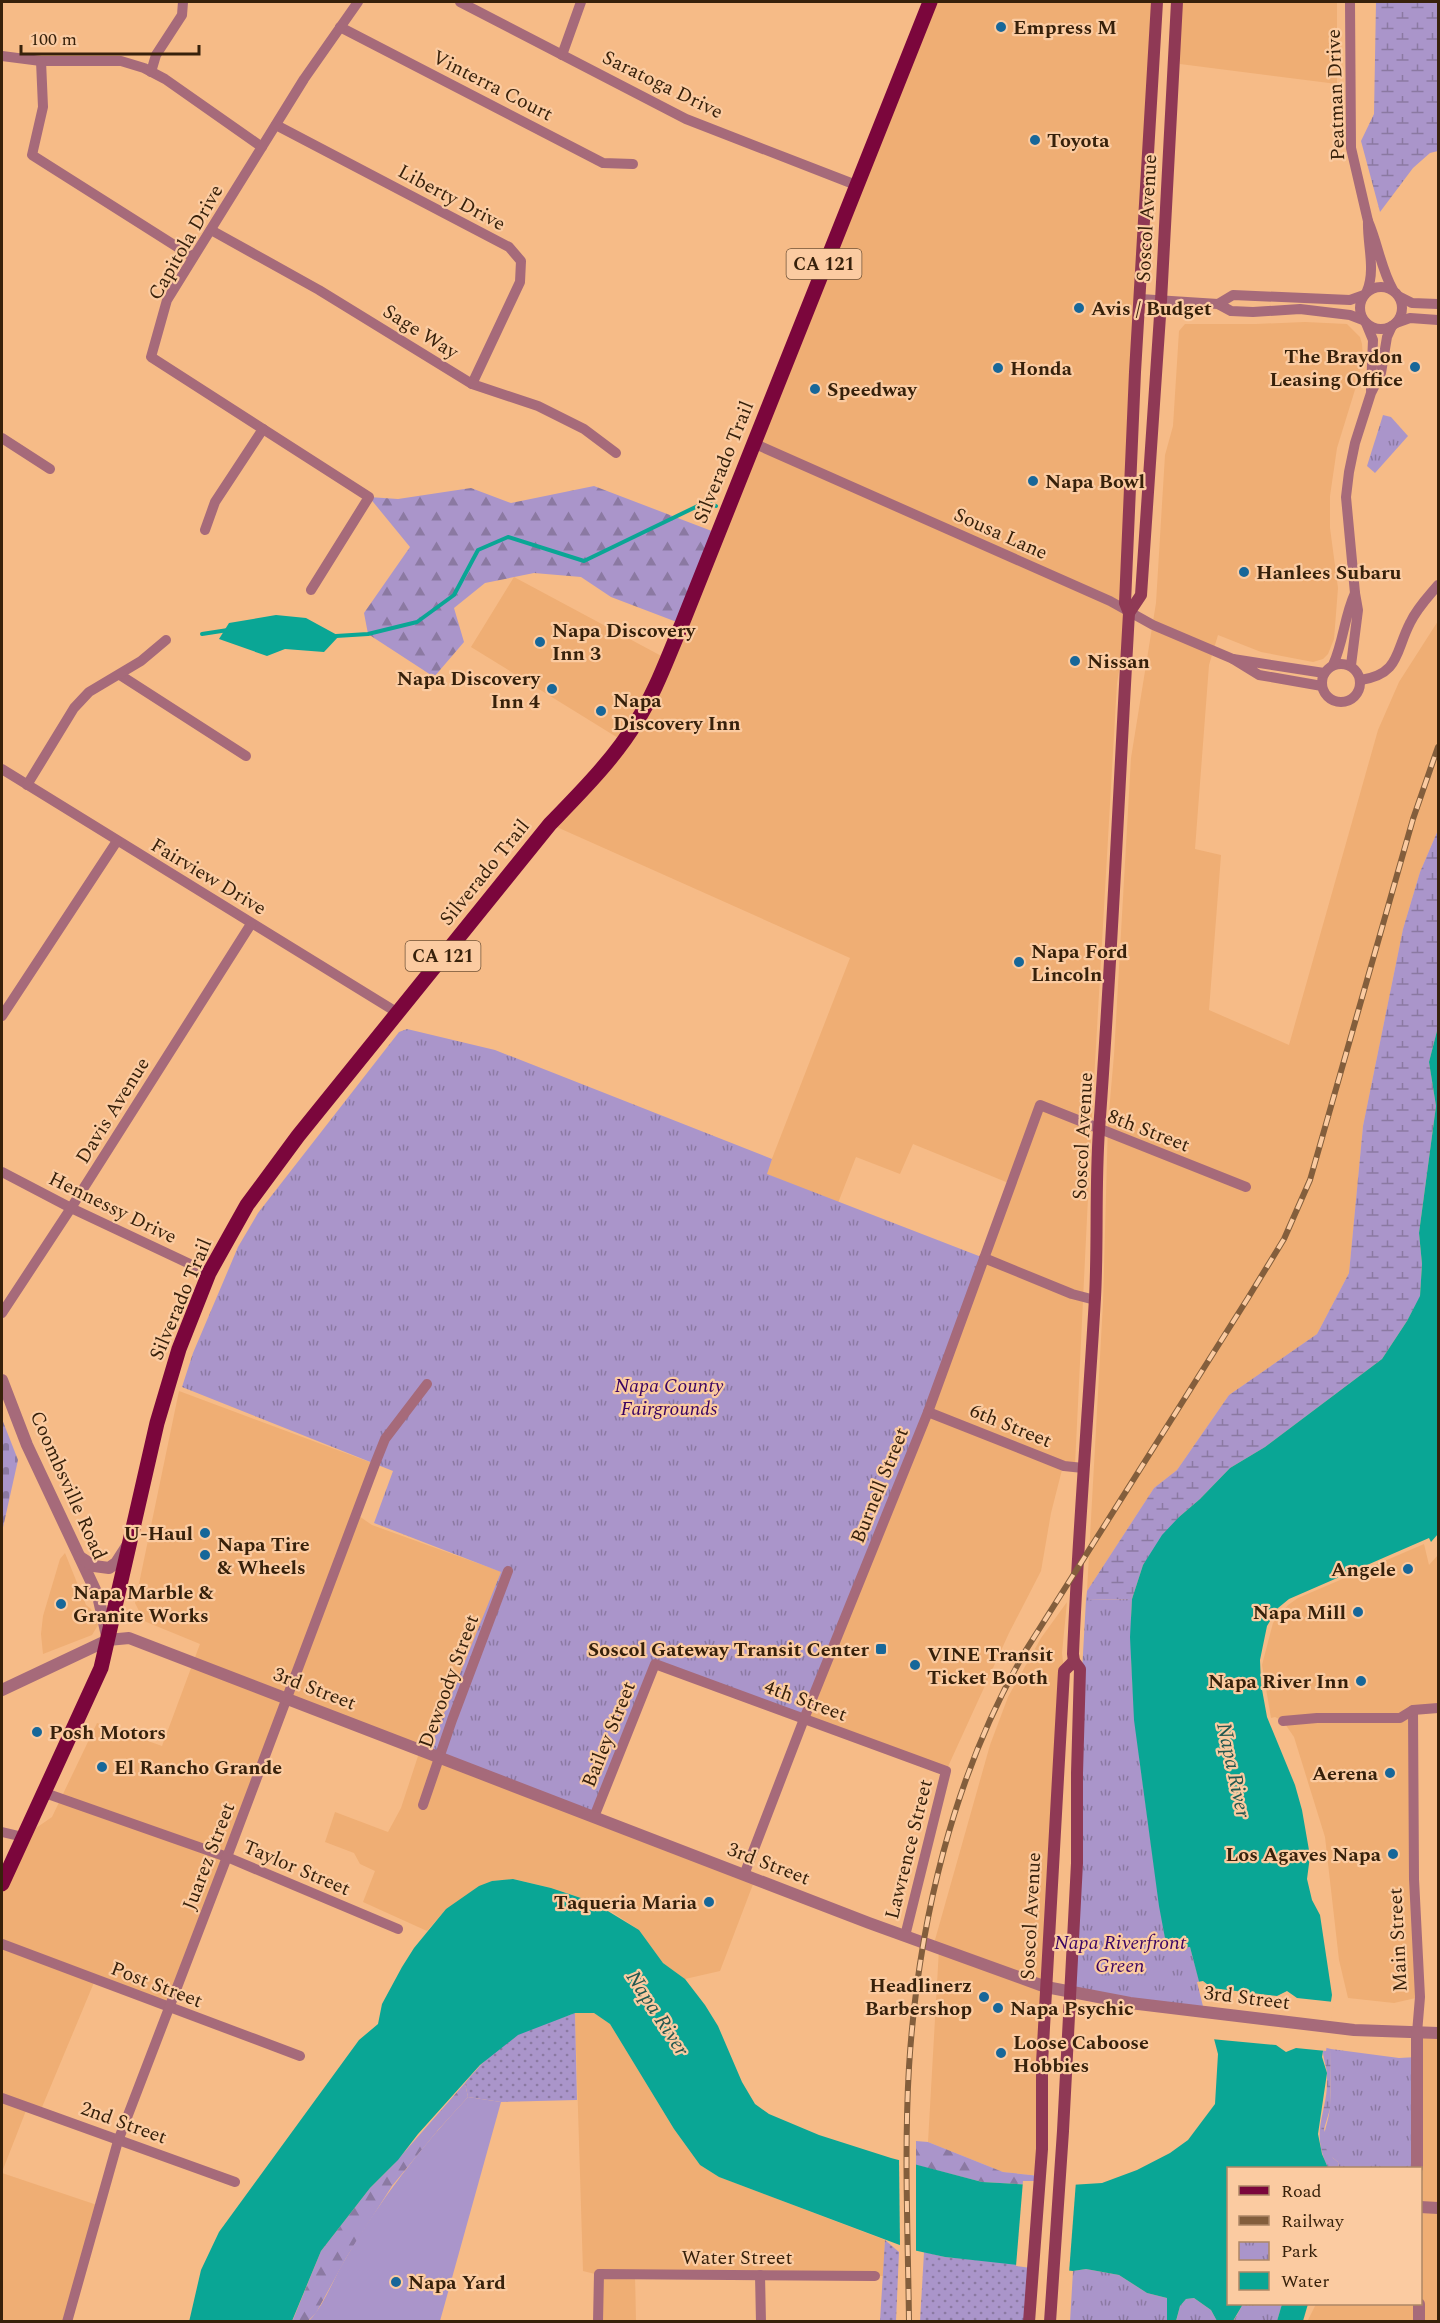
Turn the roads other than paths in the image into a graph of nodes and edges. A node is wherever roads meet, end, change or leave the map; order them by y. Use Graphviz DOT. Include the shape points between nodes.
graph roads {
  1 [pos="183,2"];
  2 [pos="358,2"];
  3 [pos="460,2"];
  4 [pos="581,2"];
  5 [pos="930,2"];
  6 [pos="1156,2"];
  7 [pos="1177,2"];
  8 [pos="1350,2"];
  9 [pos="340,27"];
  10 [pos="562,55"];
  11 [pos="2,56"];
  12 [pos="42,62"];
  13 [pos="151,72"];
  14 [pos="276,125"];
  15 [pos="262,147"];
  16 [pos="633,164"];
  17 [pos="855,185"];
  18 [pos="1368,221"];
  19 [pos="211,230"];
  20 [pos="193,257"];
  21 [pos="1366,293"];
  22 [pos="1396,293"];
  23 [pos="1140,299"];
  24 [pos="1161,301"];
  25 [pos="1218,304"];
  26 [pos="1438,304"];
  27 [pos="1438,320"];
  28 [pos="1365,321"];
  29 [pos="1394,325"];
  30 [pos="472,384"];
  31 [pos="1371,393"];
  32 [pos="263,429"];
  33 [pos="2,438"];
  34 [pos="753,443"];
  35 [pos="616,453"];
  36 [pos="50,469"];
  37 [pos="204,530"];
  38 [pos="1438,585"];
  39 [pos="311,590"];
  40 [pos="1355,593"];
  41 [pos="1129,613"];
  42 [pos="166,640"];
  43 [pos="1233,659"];
  44 [pos="1334,664"];
  45 [pos="1351,665"];
  46 [pos="1324,674"];
  47 [pos="120,675"];
  48 [pos="1360,680"];
  49 [pos="1322,686"];
  50 [pos="246,756"];
  51 [pos="2,769"];
  52 [pos="27,785"];
  53 [pos="117,841"];
  54 [pos="251,924"];
  55 [pos="398,1012"];
  56 [pos="2,1016"];
  57 [pos="1040,1105"];
  58 [pos="1099,1130"];
  59 [pos="2,1172"];
  60 [pos="1246,1187"];
  61 [pos="71,1208"];
  62 [pos="984,1258"];
  63 [pos="209,1273"];
  64 [pos="1095,1300"];
  65 [pos="2,1314"];
  66 [pos="2,1380"];
  67 [pos="427,1384"];
  68 [pos="927,1412"];
  69 [pos="1083,1468"];
  70 [pos="131,1540"];
  71 [pos="80,1556"];
  72 [pos="508,1570"];
  73 [pos="108,1641"];
  74 [pos="1074,1661"];
  75 [pos="655,1664"];
  76 [pos="2,1690"];
  77 [pos="287,1698"];
  78 [pos="1438,1708"];
  79 [pos="1413,1710"];
  80 [pos="804,1719"];
  81 [pos="1283,1720"];
  82 [pos="440,1758"];
  83 [pos="946,1771"];
  84 [pos="45,1793"];
  85 [pos="423,1805"];
  86 [pos="594,1817"];
  87 [pos="2,1832"];
  88 [pos="23,1837"];
  89 [pos="227,1857"];
  90 [pos="744,1875"];
  91 [pos="2,1884"];
  92 [pos="398,1929"];
  93 [pos="905,1936"];
  94 [pos="2,1944"];
  95 [pos="1046,1987"];
  96 [pos="1070,1993"];
  97 [pos="168,2008"];
  98 [pos="1417,2033"];
  99 [pos="1438,2033"];
  100 [pos="300,2056"];
  101 [pos="2,2098"];
  102 [pos="118,2141"];
  103 [pos="1417,2167"];
  104 [pos="235,2182"];
  105 [pos="1422,2208"];
  106 [pos="1438,2208"];
  107 [pos="760,2275"];
  108 [pos="875,2276"];
  109 [pos="1419,2305"];
  110 [pos="67,2322"];
  111 [pos="598,2322"];
  112 [pos="761,2322"];
  113 [pos="1029,2322"];
  114 [pos="1050,2322"];
  115 [pos="1419,2322"];
  1 -- 13 [label="street" via="182,15 156,55"];
  2 -- 9 [label="street, Capitola Drive"];
  3 -- 10 [label="street, Saratoga Drive"];
  4 -- 10 [label="street"];
  5 -- 17 [label="main road, Silverado Trail / CA 121"];
  6 -- 23 [label="main road, Soscol Avenue"];
  7 -- 24 [label="main road, Soscol Avenue"];
  8 -- 18 [label="street, Peatman Drive" via="1351,148"];
  9 -- 14 [label="street, Capitola Drive"];
  9 -- 16 [label="street, Vinterra Court" via="603,163"];
  10 -- 17 [label="street, Saratoga Drive" via="686,119"];
  11 -- 12 [label="street"];
  12 -- 13 [label="street" via="121,61"];
  12 -- 20 [label="street" via="43,107 32,155"];
  13 -- 15 [label="street"];
  14 -- 15 [label="street, Capitola Drive"];
  14 -- 30 [label="street, Liberty Drive" via="509,247 521,261 520,282"];
  15 -- 19 [label="street, Capitola Drive"];
  17 -- 34 [label="main road, Silverado Trail / CA 121"];
  18 -- 21 [label="street, Peatman Drive" via="1372,278"];
  18 -- 22 [label="street, Peatman Drive" via="1385,277"];
  19 -- 20 [label="street, Capitola Drive"];
  19 -- 30 [label="street, Sage Way" via="320,290"];
  20 -- 32 [label="street, Capitola Drive" via="167,300 151,357"];
  21 -- 22 [label="street" via="1379,286"];
  21 -- 25 [label="street" via="1350,300 1233,295"];
  21 -- 28 [label="street, Peatman Drive" via="1360,307"];
  22 -- 26 [label="street" via="1412,303"];
  22 -- 29 [label="street, Peatman Drive" via="1402,311"];
  23 -- 24 [label="street"];
  23 -- 41 [label="main road, Soscol Avenue" via="1125,603"];
  24 -- 25 [label="street"];
  24 -- 41 [label="main road, Soscol Avenue" via="1141,595"];
  25 -- 28 [label="street" via="1231,310 1300,309 1350,315"];
  27 -- 29 [label="street" via="1410,318"];
  28 -- 29 [label="street" via="1378,329"];
  28 -- 31 [label="street, Peatman Drive" via="1373,340"];
  29 -- 31 [label="street, Peatman Drive"];
  30 -- 35 [label="street, Sage Way" via="538,406 584,429"];
  31 -- 40 [label="street, Peatman Drive" via="1355,443 1346,497"];
  32 -- 37 [label="street" via="215,502"];
  32 -- 39 [label="street" via="369,497"];
  33 -- 36 [label="street"];
  34 -- 41 [label="street, Sousa Lane" via="1110,601"];
  34 -- 55 [label="main road, Silverado Trail / CA 121" via="671,651 634,727"];
  38 -- 48 [label="street" via="1411,620 1392,665 1378,676"];
  40 -- 44 [label="street, Peatman Drive"];
  40 -- 45 [label="street, Peatman Drive" via="1358,610"];
  41 -- 43 [label="street, Sousa Lane"];
  41 -- 58 [label="main road, Soscol Avenue"];
  42 -- 47 [label="street"];
  43 -- 46 [label="street, Sousa Lane"];
  43 -- 49 [label="street, Sousa Lane" via="1259,675"];
  44 -- 45 [label="street"];
  44 -- 46 [label="street"];
  45 -- 48 [label="street"];
  46 -- 49 [label="street"];
  47 -- 50 [label="street"];
  47 -- 52 [label="street" via="89,692 74,708"];
  48 -- 49 [label="street" via="1356,696 1343,702 1332,700"];
  51 -- 52 [label="street, Fairview Drive"];
  52 -- 53 [label="street, Fairview Drive"];
  53 -- 54 [label="street, Fairview Drive"];
  53 -- 56 [label="street"];
  54 -- 55 [label="street, Fairview Drive"];
  54 -- 61 [label="street, Davis Avenue"];
  55 -- 63 [label="main road, Silverado Trail / CA 121" via="247,1205"];
  57 -- 58 [label="street, 8th Street"];
  57 -- 62 [label="street, Burnell Street"];
  58 -- 60 [label="street, 8th Street"];
  58 -- 64 [label="main road, Soscol Avenue"];
  59 -- 61 [label="street, Hennessy Drive"];
  61 -- 63 [label="street, Hennessy Drive"];
  61 -- 65 [label="street, Davis Avenue"];
  62 -- 64 [label="street"];
  62 -- 68 [label="street, Burnell Street"];
  63 -- 70 [label="main road, Silverado Trail / CA 121" via="168,1385"];
  64 -- 69 [label="main road, Soscol Avenue"];
  66 -- 71 [label="street, Coombsville Road" via="27,1445"];
  67 -- 77 [label="street, Juarez Street" via="385,1439"];
  68 -- 69 [label="street, 6th Street" via="1064,1466"];
  68 -- 80 [label="street, Burnell Street"];
  69 -- 74 [label="main road, Soscol Avenue"];
  70 -- 71 [label="street" via="109,1568 94,1566"];
  70 -- 73 [label="main road, Silverado Trail / CA 121"];
  71 -- 73 [label="street, Coombsville Road" via="98,1596"];
  72 -- 82 [label="street, Dewoody Street"];
  73 -- 76 [label="street"];
  73 -- 77 [label="street, 3rd Street" via="129,1638"];
  73 -- 84 [label="main road, Silverado Trail / CA 121" via="101,1668"];
  74 -- 95 [label="main road, Soscol Avenue" via="1064,1671"];
  74 -- 96 [label="main road, Soscol Avenue" via="1080,1668"];
  75 -- 80 [label="street, 4th Street"];
  75 -- 86 [label="street, Bailey Street"];
  77 -- 82 [label="street, 3rd Street"];
  77 -- 89 [label="street, Juarez Street"];
  78 -- 79 [label="street"];
  79 -- 81 [label="street" via="1400,1718"];
  79 -- 98 [label="street, Main Street"];
  80 -- 83 [label="street, 4th Street"];
  80 -- 90 [label="street, Burnell Street"];
  82 -- 85 [label="street, Dewoody Street"];
  82 -- 86 [label="street, 3rd Street"];
  83 -- 93 [label="street, Lawrence Street"];
  84 -- 88 [label="main road, Silverado Trail / CA 121"];
  84 -- 89 [label="street, Taylor Street"];
  86 -- 90 [label="street, 3rd Street"];
  87 -- 88 [label="street"];
  88 -- 91 [label="main road, Silverado Trail / CA 121"];
  89 -- 92 [label="street, Taylor Street"];
  89 -- 97 [label="street, Juarez Street"];
  90 -- 93 [label="street, 3rd Street"];
  93 -- 95 [label="street, 3rd Street"];
  94 -- 97 [label="street, Post Street"];
  95 -- 96 [label="street, 3rd Street"];
  95 -- 113 [label="main road, Soscol Avenue" via="1040,2176"];
  96 -- 98 [label="street, 3rd Street" via="1354,2030"];
  96 -- 114 [label="main road, Soscol Avenue"];
  97 -- 100 [label="street, Post Street"];
  97 -- 102 [label="street, Juarez Street"];
  98 -- 99 [label="street, 3rd Street"];
  98 -- 103 [label="street, Main Street"];
  101 -- 102 [label="street, 2nd Street"];
  102 -- 104 [label="street, 2nd Street"];
  102 -- 110 [label="street, Juarez Street"];
  105 -- 106 [label="street"];
  107 -- 108 [label="street, Water Street"];
  107 -- 111 [label="street, Water Street" via="599,2274"];
  107 -- 112 [label="street"];
  109 -- 115 [label="street"];
}
